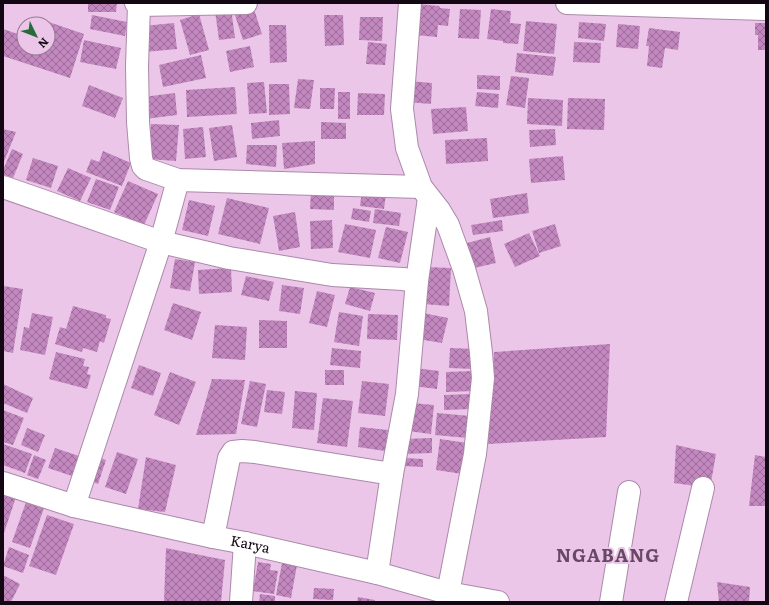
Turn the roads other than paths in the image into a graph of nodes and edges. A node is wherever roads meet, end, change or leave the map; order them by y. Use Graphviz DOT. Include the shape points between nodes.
graph roads {
  1 [pos="222,3"];
  2 [pos="246,3"];
  3 [pos="410,3"];
  4 [pos="567,3"];
  5 [pos="137,4"];
  6 [pos="766,9"];
  7 [pos="178,180"];
  8 [pos="3,188"];
  9 [pos="425,193"];
  10 [pos="161,242"];
  11 [pos="417,281"];
  12 [pos="392,474"];
  13 [pos="3,483"];
  14 [pos="703,488"];
  15 [pos="629,492"];
  16 [pos="74,506"];
  17 [pos="213,537"];
  18 [pos="245,543"];
  19 [pos="377,573"];
  20 [pos="457,597"];
  21 [pos="241,602"];
  22 [pos="498,602"];
  23 [pos="611,602"];
  24 [pos="676,602"];
  1 -- 2 [label="street"];
  1 -- 5 [label="street"];
  3 -- 9 [label="street" via="402,109 407,148"];
  4 -- 6 [label="street"];
  5 -- 7 [label="street" via="138,122 141,158 146,169"];
  7 -- 9 [label="street"];
  7 -- 10 [label="street"];
  8 -- 10 [label="street"];
  9 -- 11 [label="street"];
  9 -- 20 [label="street" via="448,225 464,269 476,311 483,378 476,454"];
  10 -- 11 [label="street" via="229,258 332,275"];
  10 -- 16 [label="street"];
  11 -- 12 [label="street" via="407,394"];
  12 -- 17 [label="street" via="242,450 233,452 229,458"];
  12 -- 19 [label="street"];
  13 -- 16 [label="street, Karya"];
  14 -- 24 [label="street"];
  15 -- 23 [label="street"];
  16 -- 17 [label="street, Karya"];
  17 -- 18 [label="street, Karya"];
  18 -- 19 [label="street, Karya"];
  18 -- 21 [label="street"];
  19 -- 20 [label="street, Karya"];
  20 -- 22 [label="street, Karya"];
}
